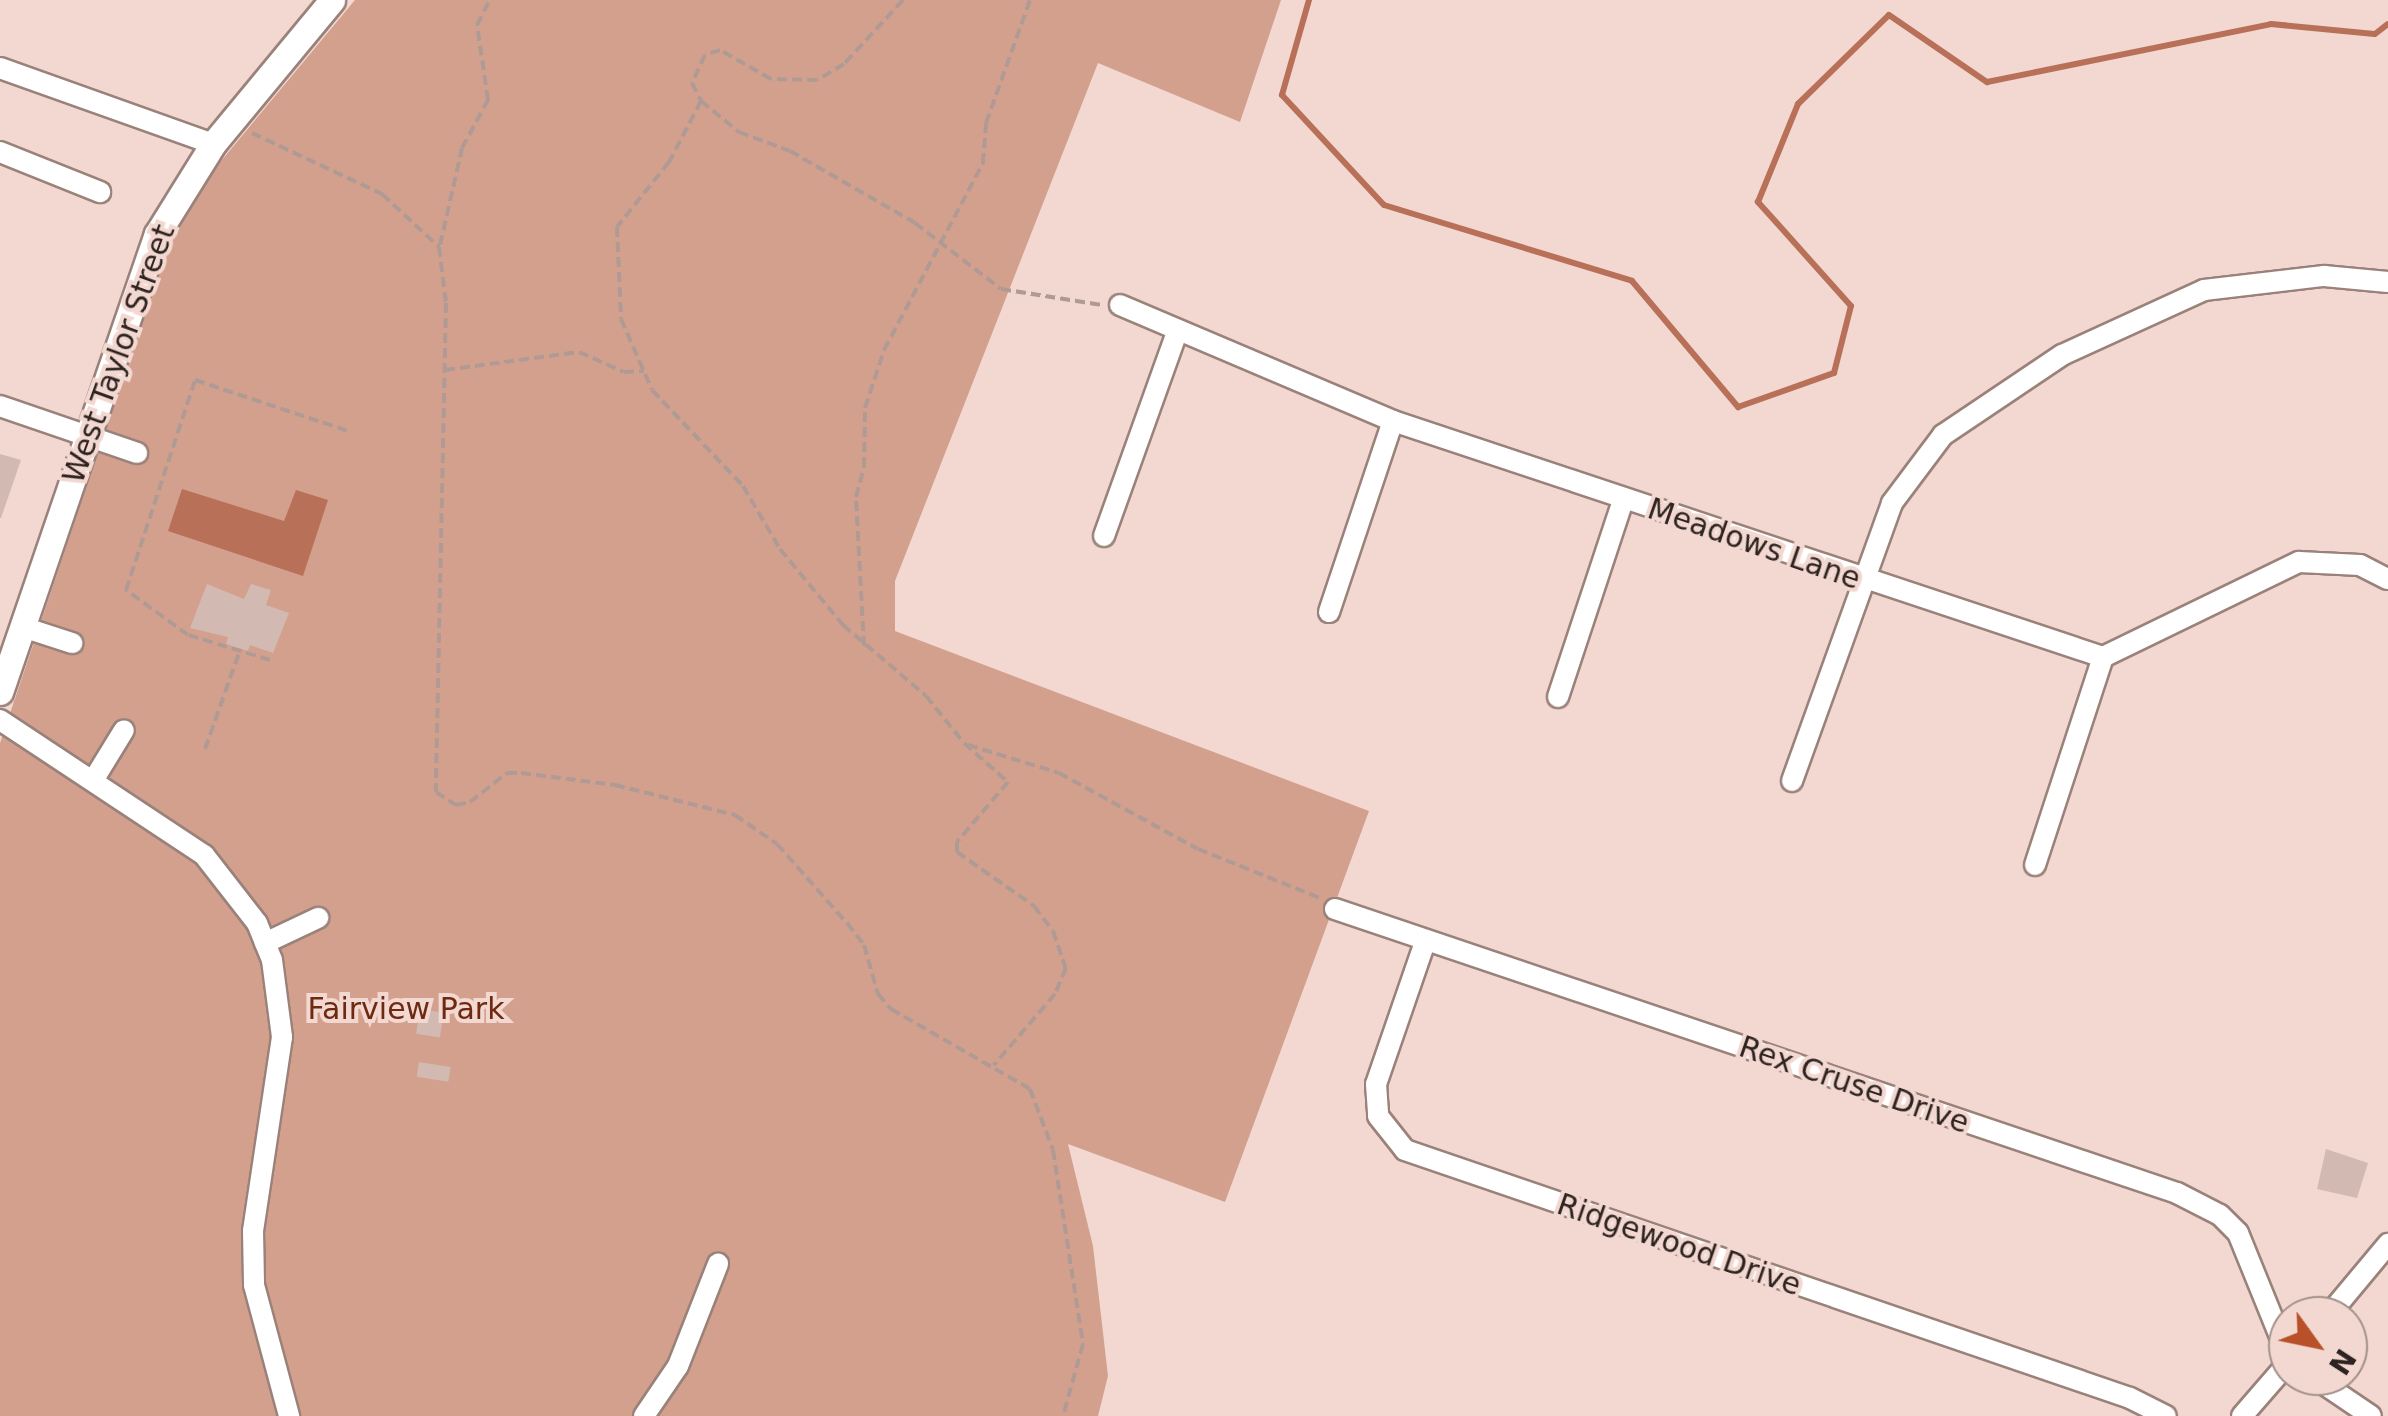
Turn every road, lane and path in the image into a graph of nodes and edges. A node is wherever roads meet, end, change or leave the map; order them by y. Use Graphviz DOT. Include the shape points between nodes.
graph roads {
  1 [pos="332,0"];
  2 [pos="490,0"];
  3 [pos="904,0"];
  4 [pos="1030,0"];
  5 [pos="0,68"];
  6 [pos="701,101"];
  7 [pos="252,133"];
  8 [pos="213,144"];
  9 [pos="2,157"];
  10 [pos="100,192"];
  11 [pos="938,240"];
  12 [pos="439,248"];
  13 [pos="2388,282"];
  14 [pos="1120,306"];
  15 [pos="1177,332"];
  16 [pos="445,370"];
  17 [pos="644,371"];
  18 [pos="0,406"];
  19 [pos="1393,422"];
  20 [pos="348,431"];
  21 [pos="88,437"];
  22 [pos="137,453"];
  23 [pos="1623,500"];
  24 [pos="1104,536"];
  25 [pos="2388,579"];
  26 [pos="1861,581"];
  27 [pos="1329,612"];
  28 [pos="23,628"];
  29 [pos="72,643"];
  30 [pos="864,646"];
  31 [pos="240,650"];
  32 [pos="2103,657"];
  33 [pos="270,660"];
  34 [pos="2,683"];
  35 [pos="1558,697"];
  36 [pos="0,720"];
  37 [pos="124,730"];
  38 [pos="964,743"];
  39 [pos="205,749"];
  40 [pos="94,779"];
  41 [pos="1792,781"];
  42 [pos="2035,864"];
  43 [pos="1335,910"];
  44 [pos="318,918"];
  45 [pos="265,942"];
  46 [pos="1425,942"];
  47 [pos="994,1065"];
  48 [pos="2388,1244"];
  49 [pos="718,1264"];
  50 [pos="2345,1296"];
  51 [pos="2268,1309"];
  52 [pos="2268,1384"];
  53 [pos="2342,1396"];
  54 [pos="289,1416"];
  55 [pos="644,1416"];
  56 [pos="1063,1416"];
  57 [pos="2166,1416"];
  58 [pos="2242,1416"];
  59 [pos="2371,1416"];
  1 -- 8 [label="main road, West Taylor Street"];
  2 -- 12 [label="path" via="477,25 488,100 462,148"];
  3 -- 6 [label="path" via="844,64 818,80 771,79 720,50 705,56 692,83"];
  4 -- 11 [label="path" via="986,123 983,163"];
  5 -- 8 [label="street"];
  6 -- 11 [label="path" via="739,132 790,151"];
  6 -- 17 [label="path" via="669,162 618,227 620,319"];
  7 -- 12 [label="path" via="382,194"];
  8 -- 21 [label="main road, West Taylor Street" via="152,248"];
  9 -- 10 [label="street"];
  11 -- 14 [label="path" via="1001,290"];
  11 -- 30 [label="path" via="884,350 865,408 856,497"];
  12 -- 16 [label="path"];
  13 -- 26 [label="street" via="2324,276 2204,290 2062,355 1943,436 1892,503"];
  14 -- 15 [label="street, Meadows Lane"];
  15 -- 19 [label="street, Meadows Lane"];
  15 -- 24 [label="street"];
  16 -- 17 [label="path" via="579,352 624,372"];
  16 -- 47 [label="path" via="436,792 456,804 470,802 507,773 522,773 615,785 735,815 777,844 848,923 864,945 878,994 892,1009"];
  17 -- 30 [label="path" via="688,435 742,486 780,549"];
  18 -- 21 [label="street"];
  19 -- 23 [label="street, Meadows Lane"];
  19 -- 27 [label="street"];
  20 -- 31 [label="path" via="195,380 126,590 188,635"];
  21 -- 22 [label="street"];
  21 -- 28 [label="main road, West Taylor Street"];
  23 -- 26 [label="street, Meadows Lane"];
  23 -- 35 [label="street"];
  25 -- 32 [label="street" via="2360,565 2299,562"];
  26 -- 32 [label="street, Meadows Lane"];
  26 -- 41 [label="street"];
  28 -- 29 [label="street"];
  28 -- 34 [label="main road, West Taylor Street"];
  30 -- 38 [label="path" via="926,696"];
  31 -- 33 [label="path"];
  31 -- 39 [label="path"];
  32 -- 42 [label="street"];
  36 -- 40 [label="street"];
  37 -- 40 [label="street"];
  38 -- 43 [label="path" via="1059,772 1198,849"];
  38 -- 47 [label="path" via="1008,782 957,842 957,852 1034,906 1054,931 1066,968 1055,994"];
  40 -- 45 [label="street" via="204,856"];
  43 -- 46 [label="street, Rex Cruse Drive"];
  44 -- 45 [label="street"];
  45 -- 54 [label="street" via="282,996 282,1037 253,1231 254,1285"];
  46 -- 51 [label="street, Rex Cruse Drive" via="2176,1193 2220,1214 2238,1232"];
  46 -- 57 [label="street, Ridgewood Drive" via="1376,1084 1378,1116 1405,1150 2130,1398"];
  47 -- 56 [label="path" via="1030,1088 1053,1150 1083,1344"];
  48 -- 50 [label="street"];
  49 -- 55 [label="street" via="678,1366"];
  52 -- 58 [label="street"];
  53 -- 59 [label="street"];
}
